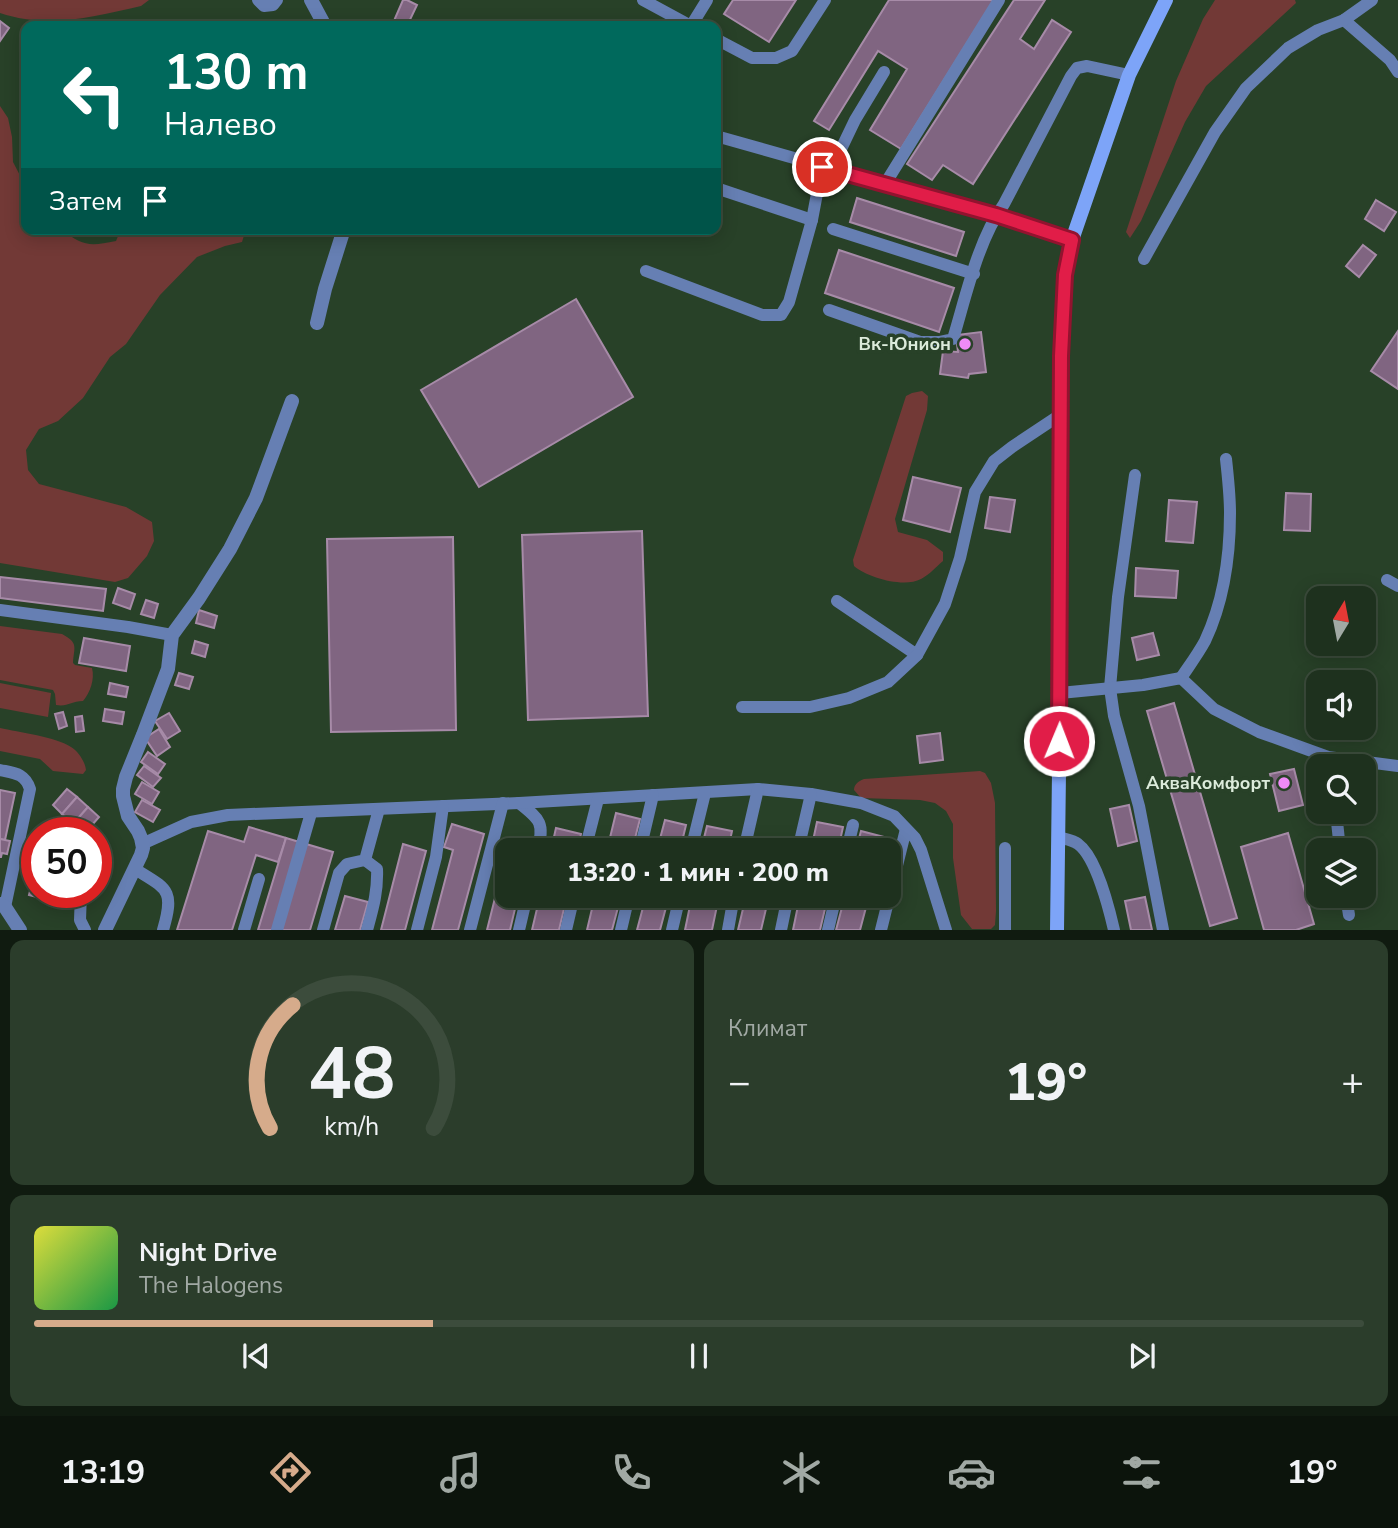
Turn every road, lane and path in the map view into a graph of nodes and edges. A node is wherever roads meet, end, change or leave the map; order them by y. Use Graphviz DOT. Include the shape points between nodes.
graph roads {
  1 [pos="258,0"];
  2 [pos="277,0"];
  3 [pos="311,0"];
  4 [pos="643,0"];
  5 [pos="708,0"];
  6 [pos="825,0"];
  7 [pos="999,0"];
  8 [pos="1166,0"];
  9 [pos="1372,0"];
  10 [pos="1344,20"];
  11 [pos="322,21"];
  12 [pos="682,21"];
  13 [pos="694,21"];
  14 [pos="721,42"];
  15 [pos="884,72"];
  16 [pos="1398,72"];
  17 [pos="1129,75"];
  18 [pos="721,137"];
  19 [pos="826,168"];
  20 [pos="885,184"];
  21 [pos="721,190"];
  22 [pos="996,215"];
  23 [pos="812,220"];
  24 [pos="833,229"];
  25 [pos="342,235"];
  26 [pos="1072,240"];
  27 [pos="1144,259"];
  28 [pos="646,271"];
  29 [pos="974,274"];
  30 [pos="829,310"];
  31 [pos="317,323"];
  32 [pos="292,401"];
  33 [pos="1060,415"];
  34 [pos="1226,459"];
  35 [pos="1135,475"];
  36 [pos="837,600"];
  37 [pos="0,610"];
  38 [pos="172,635"];
  39 [pos="917,655"];
  40 [pos="1181,678"];
  41 [pos="1110,688"];
  42 [pos="1060,693"];
  43 [pos="742,707"];
  44 [pos="1310,754"];
  45 [pos="1376,765"];
  46 [pos="1398,766"];
  47 [pos="0,770"];
  48 [pos="758,789"];
  49 [pos="705,793"];
  50 [pos="811,794"];
  51 [pos="653,795"];
  52 [pos="597,799"];
  53 [pos="503,803"];
  54 [pos="519,803"];
  55 [pos="443,806"];
  56 [pos="379,809"];
  57 [pos="311,813"];
  58 [pos="853,825"];
  59 [pos="906,829"];
  60 [pos="1058,837"];
  61 [pos="541,838"];
  62 [pos="588,838"];
  63 [pos="643,838"];
  64 [pos="694,838"];
  65 [pos="747,838"];
  66 [pos="801,838"];
  67 [pos="850,838"];
  68 [pos="142,844"];
  69 [pos="1005,848"];
  70 [pos="365,860"];
  71 [pos="135,869"];
  72 [pos="259,879"];
  73 [pos="2,906"];
  74 [pos="80,908"];
  75 [pos="524,908"];
  76 [pos="571,908"];
  77 [pos="626,908"];
  78 [pos="677,908"];
  79 [pos="732,908"];
  80 [pos="785,908"];
  81 [pos="833,908"];
  82 [pos="1348,908"];
  83 [pos="1349,915"];
  84 [pos="20,929"];
  85 [pos="85,929"];
  86 [pos="104,929"];
  87 [pos="163,929"];
  88 [pos="244,929"];
  89 [pos="277,929"];
  90 [pos="323,929"];
  91 [pos="367,929"];
  92 [pos="418,929"];
  93 [pos="470,929"];
  94 [pos="519,929"];
  95 [pos="566,929"];
  96 [pos="621,929"];
  97 [pos="671,929"];
  98 [pos="728,929"];
  99 [pos="781,929"];
  100 [pos="828,929"];
  101 [pos="881,929"];
  102 [pos="946,929"];
  103 [pos="1005,929"];
  104 [pos="1057,929"];
  105 [pos="1114,929"];
  106 [pos="1163,929"];
  1 -- 2 [label="lane" via="264,6"];
  3 -- 11 [label="street"];
  4 -- 12 [label="lane"];
  5 -- 13 [label="lane"];
  6 -- 14 [label="lane" via="792,51 776,58 752,58"];
  7 -- 20 [label="lane"];
  8 -- 17 [label="main road"];
  9 -- 10 [label="lane"];
  10 -- 16 [label="lane"];
  10 -- 27 [label="lane" via="1288,48 1246,88 1215,132"];
  15 -- 19 [label="lane"];
  17 -- 22 [label="lane" via="1077,68"];
  17 -- 26 [label="main road"];
  18 -- 19 [label="lane"];
  19 -- 20 [label="lane"];
  19 -- 23 [label="lane"];
  20 -- 22 [label="lane"];
  21 -- 23 [label="lane"];
  22 -- 26 [label="lane"];
  22 -- 29 [label="lane"];
  23 -- 28 [label="lane" via="789,302 780,315 762,315"];
  24 -- 29 [label="lane"];
  25 -- 31 [label="street"];
  26 -- 33 [label="main road" via="1062,318"];
  29 -- 30 [label="lane" via="953,339 919,342"];
  32 -- 38 [label="street" via="256,498 230,549"];
  33 -- 39 [label="lane" via="994,461 975,492 945,604"];
  33 -- 42 [label="main road"];
  34 -- 40 [label="lane" via="1230,512 1222,587 1204,642"];
  35 -- 41 [label="lane"];
  36 -- 39 [label="lane"];
  37 -- 38 [label="lane"];
  38 -- 68 [label="street" via="168,669 123,789 128,816"];
  39 -- 43 [label="lane" via="888,682 849,698 810,707"];
  40 -- 41 [label="lane"];
  40 -- 44 [label="lane" via="1214,709"];
  41 -- 42 [label="lane"];
  41 -- 106 [label="lane"];
  42 -- 60 [label="main road"];
  45 -- 46 [label="lane"];
  47 -- 73 [label="lane" via="22,775 30,789"];
  48 -- 49 [label="lane"];
  48 -- 50 [label="lane"];
  48 -- 65 [label="lane"];
  49 -- 51 [label="lane"];
  49 -- 64 [label="lane"];
  50 -- 59 [label="lane" via="861,803 894,816"];
  50 -- 66 [label="lane"];
  51 -- 52 [label="lane"];
  51 -- 63 [label="lane"];
  52 -- 54 [label="lane"];
  52 -- 62 [label="lane"];
  53 -- 54 [label="lane"];
  53 -- 55 [label="lane"];
  53 -- 93 [label="lane"];
  54 -- 61 [label="lane" via="539,821"];
  55 -- 56 [label="lane"];
  55 -- 92 [label="lane"];
  56 -- 57 [label="lane"];
  56 -- 70 [label="lane"];
  57 -- 68 [label="lane" via="228,815 191,822"];
  57 -- 89 [label="lane"];
  58 -- 67 [label="lane"];
  59 -- 101 [label="lane"];
  59 -- 102 [label="lane" via="921,849"];
  60 -- 104 [label="main road"];
  60 -- 105 [label="lane" via="1077,843 1088,853"];
  68 -- 71 [label="street"];
  69 -- 103 [label="lane"];
  70 -- 90 [label="lane" via="347,864 339,873"];
  70 -- 91 [label="lane" via="377,869 378,882"];
  71 -- 86 [label="street"];
  71 -- 87 [label="lane" via="166,890"];
  72 -- 88 [label="lane"];
  73 -- 84 [label="street"];
  74 -- 85 [label="lane"];
  75 -- 94 [label="lane"];
  76 -- 95 [label="lane"];
  77 -- 96 [label="lane"];
  78 -- 97 [label="lane"];
  79 -- 98 [label="lane"];
  80 -- 99 [label="lane"];
  81 -- 100 [label="lane"];
  82 -- 83 [label="lane"];
}
